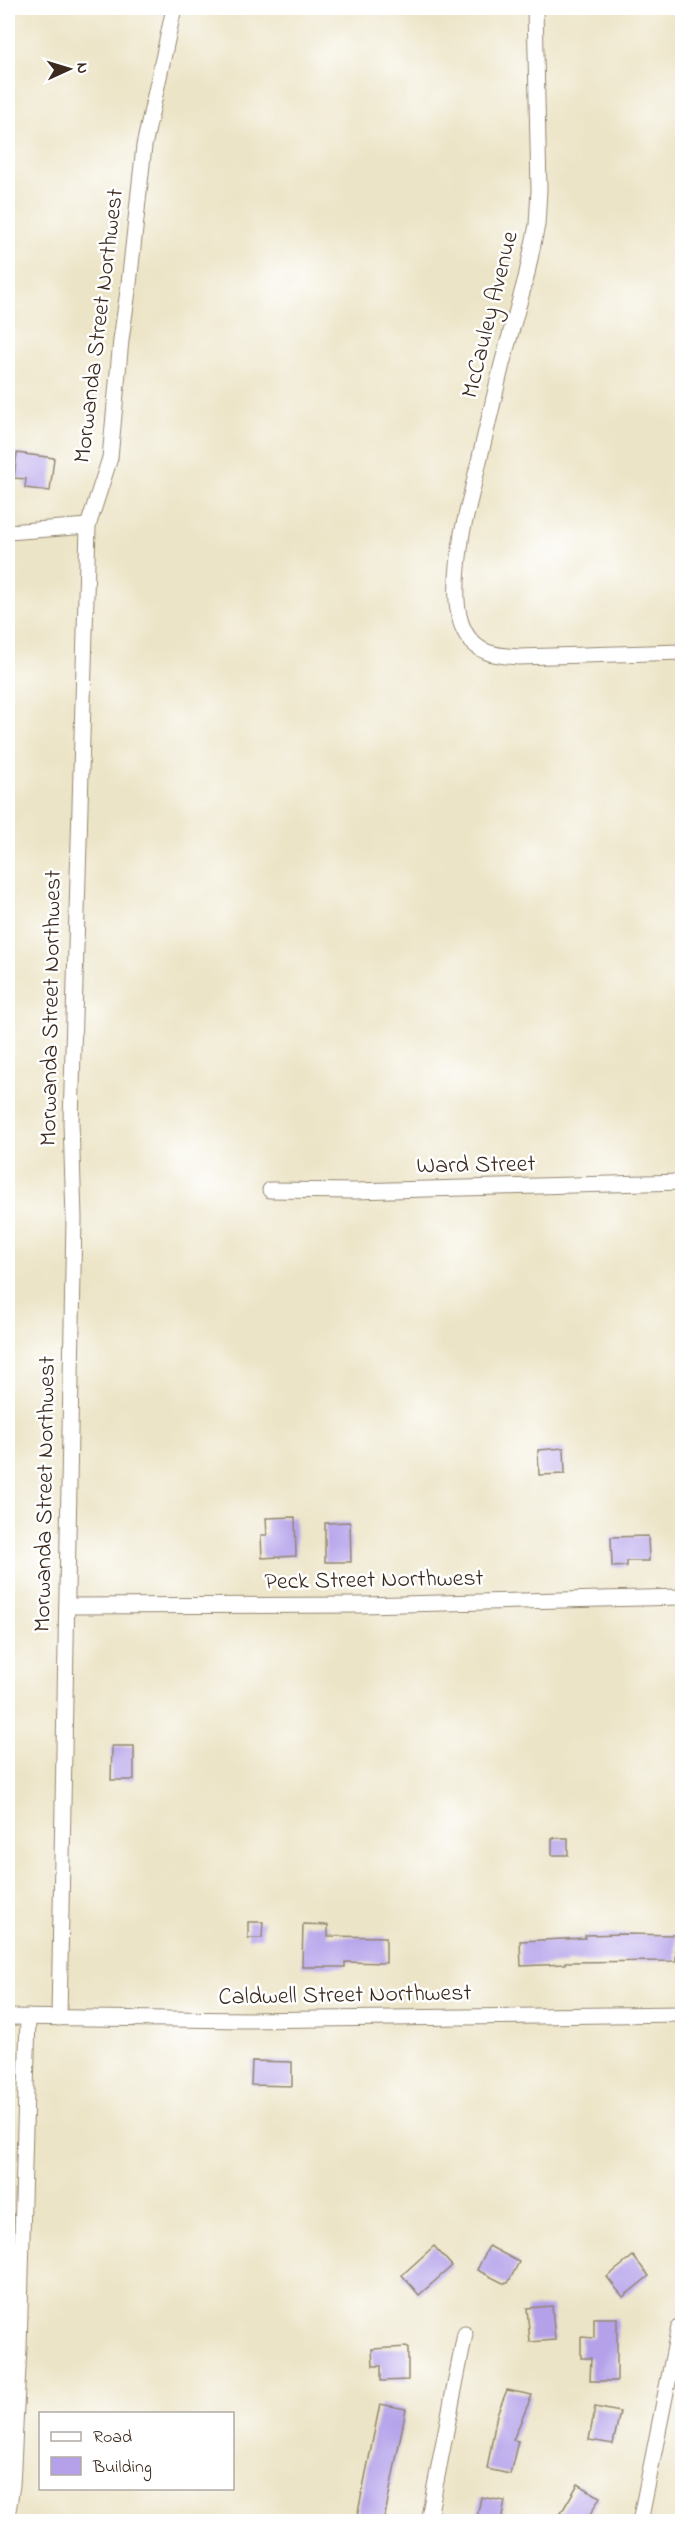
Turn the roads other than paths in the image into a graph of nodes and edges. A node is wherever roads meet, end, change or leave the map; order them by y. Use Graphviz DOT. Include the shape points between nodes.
graph roads {
  1 [pos="174,8"];
  2 [pos="535,8"];
  3 [pos="88,526"];
  4 [pos="8,532"];
  5 [pos="682,652"];
  6 [pos="682,1182"];
  7 [pos="270,1190"];
  8 [pos="682,1597"];
  9 [pos="67,1606"];
  10 [pos="682,2014"];
  11 [pos="8,2017"];
  12 [pos="28,2017"];
  13 [pos="59,2018"];
  14 [pos="679,2326"];
  15 [pos="465,2334"];
  16 [pos="8,2511"];
  17 [pos="428,2522"];
  18 [pos="640,2522"];
  1 -- 3 [label="street, Morwanda Street Northwest" via="144,146 110,458"];
  2 -- 5 [label="street, McCauley Avenue" via="537,225 462,533 458,609 464,630 485,652 507,656"];
  3 -- 4 [label="street"];
  3 -- 9 [label="street, Morwanda Street Northwest" via="70,1122 74,1218"];
  6 -- 7 [label="street, Ward Street"];
  8 -- 9 [label="street, Peck Street Northwest" via="362,1605"];
  9 -- 13 [label="street, Morwanda Street Northwest"];
  10 -- 13 [label="street, Caldwell Street Northwest" via="248,2020"];
  11 -- 12 [label="street, Caldwell Street Northwest"];
  12 -- 13 [label="street, Caldwell Street Northwest"];
  12 -- 16 [label="street" via="19,2348"];
  14 -- 18 [label="street"];
  15 -- 17 [label="street"];
}
